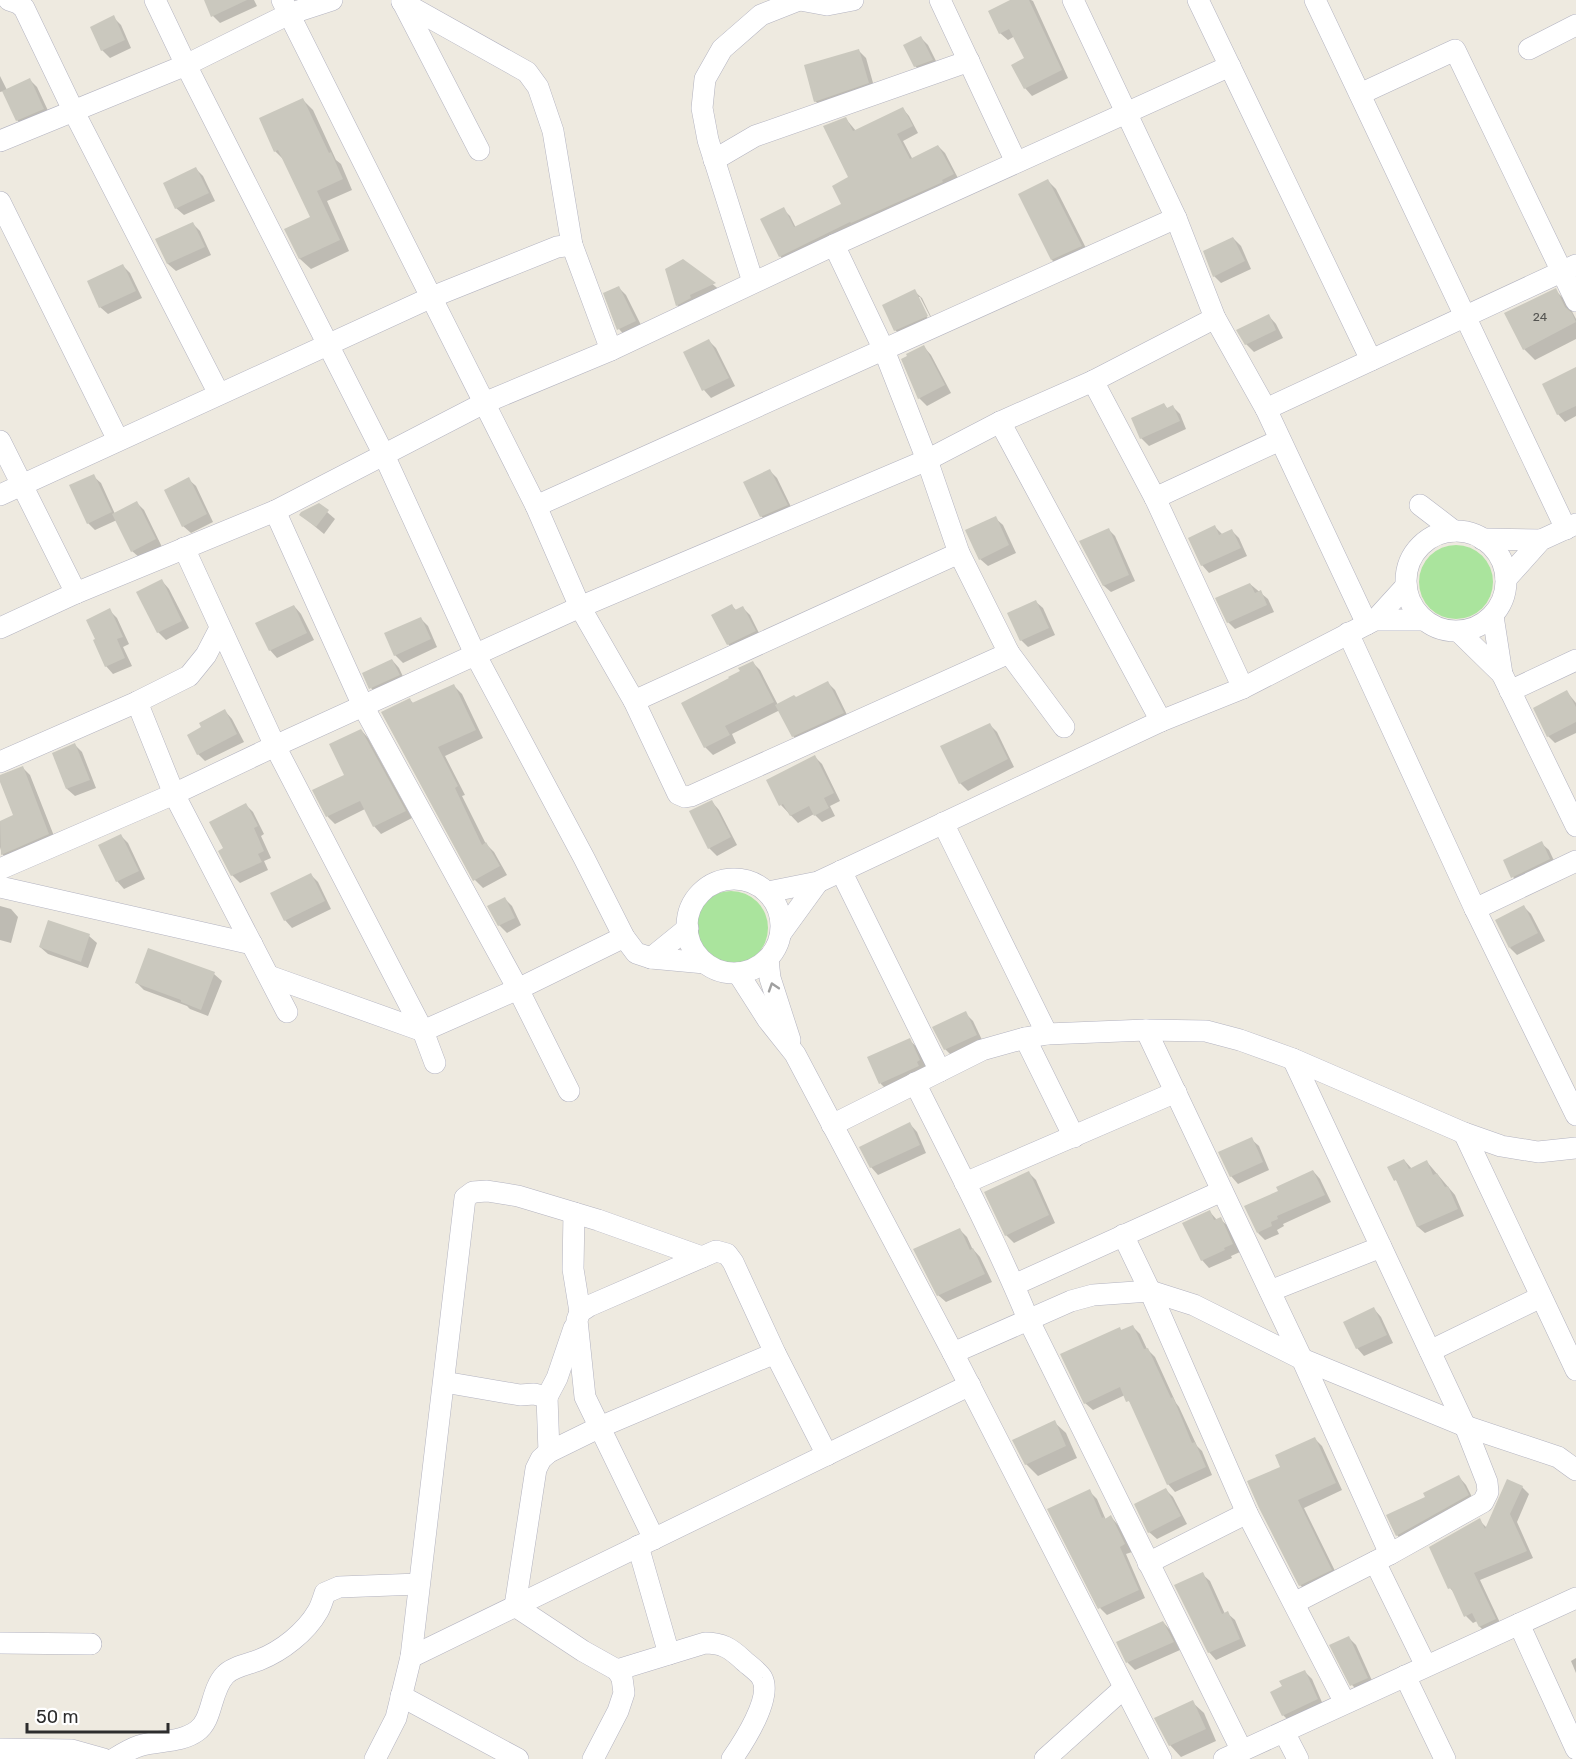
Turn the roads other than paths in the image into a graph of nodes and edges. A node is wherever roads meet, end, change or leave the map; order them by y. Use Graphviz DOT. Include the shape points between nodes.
graph roads {
  1 [pos="9,0"];
  2 [pos="155,0"];
  3 [pos="332,0"];
  4 [pos="799,0"];
  5 [pos="854,0"];
  6 [pos="940,0"];
  7 [pos="1073,0"];
  8 [pos="1198,0"];
  9 [pos="1315,0"];
  10 [pos="402,1"];
  11 [pos="286,7"];
  12 [pos="1576,25"];
  13 [pos="1529,49"];
  14 [pos="969,61"];
  15 [pos="186,65"];
  16 [pos="1230,66"];
  17 [pos="1360,94"];
  18 [pos="74,112"];
  19 [pos="1126,113"];
  20 [pos="0,141"];
  21 [pos="479,150"];
  22 [pos="714,160"];
  23 [pos="1016,162"];
  24 [pos="0,202"];
  25 [pos="1176,218"];
  26 [pos="572,245"];
  27 [pos="834,245"];
  28 [pos="1569,268"];
  29 [pos="753,282"];
  30 [pos="432,297"];
  31 [pos="1576,301"];
  32 [pos="1465,316"];
  33 [pos="1215,318"];
  34 [pos="328,345"];
  35 [pos="611,350"];
  36 [pos="884,350"];
  37 [pos="1371,360"];
  38 [pos="1093,381"];
  39 [pos="219,394"];
  40 [pos="484,402"];
  41 [pos="1266,409"];
  42 [pos="1000,422"];
  43 [pos="118,440"];
  44 [pos="1281,440"];
  45 [pos="0,441"];
  46 [pos="384,455"];
  47 [pos="927,460"];
  48 [pos="22,484"];
  49 [pos="0,495"];
  50 [pos="1155,498"];
  51 [pos="536,506"];
  52 [pos="275,511"];
  53 [pos="1571,526"];
  54 [pos="1454,531"];
  55 [pos="1482,538"];
  56 [pos="1541,540"];
  57 [pos="1426,541"];
  58 [pos="184,548"];
  59 [pos="959,553"];
  60 [pos="1506,579"];
  61 [pos="1406,586"];
  62 [pos="76,593"];
  63 [pos="580,607"];
  64 [pos="1493,616"];
  65 [pos="1423,620"];
  66 [pos="1371,622"];
  67 [pos="0,628"];
  68 [pos="220,628"];
  69 [pos="1459,632"];
  70 [pos="1348,633"];
  71 [pos="1009,653"];
  72 [pos="475,654"];
  73 [pos="1576,660"];
  74 [pos="1506,683"];
  75 [pos="1243,687"];
  76 [pos="634,701"];
  77 [pos="137,702"];
  78 [pos="363,706"];
  79 [pos="1161,721"];
  80 [pos="1064,727"];
  81 [pos="275,746"];
  82 [pos="0,762"];
  83 [pos="174,794"];
  84 [pos="1570,796"];
  85 [pos="943,823"];
  86 [pos="1576,826"];
  87 [pos="1576,861"];
  88 [pos="0,869"];
  89 [pos="842,871"];
  90 [pos="818,882"];
  91 [pos="0,887"];
  92 [pos="768,892"];
  93 [pos="1475,909"];
  94 [pos="688,928"];
  95 [pos="781,933"];
  96 [pos="624,937"];
  97 [pos="252,944"];
  98 [pos="651,958"];
  99 [pos="768,959"];
  100 [pos="705,963"];
  101 [pos="738,973"];
  102 [pos="269,976"];
  103 [pos="518,989"];
  104 [pos="286,1012"];
  105 [pos="1146,1030"];
  106 [pos="423,1031"];
  107 [pos="1047,1034"];
  108 [pos="1025,1038"];
  109 [pos="795,1054"];
  110 [pos="1293,1059"];
  111 [pos="435,1063"];
  112 [pos="940,1071"];
  113 [pos="915,1083"];
  114 [pos="569,1091"];
  115 [pos="1176,1092"];
  116 [pos="1576,1114"];
  117 [pos="832,1125"];
  118 [pos="1464,1133"];
  119 [pos="1074,1137"];
  120 [pos="1576,1149"];
  121 [pos="965,1183"];
  122 [pos="1222,1191"];
  123 [pos="574,1213"];
  124 [pos="1123,1235"];
  125 [pos="1381,1246"];
  126 [pos="702,1257"];
  127 [pos="1014,1286"];
  128 [pos="1150,1291"];
  129 [pos="1270,1291"];
  130 [pos="1541,1297"];
  131 [pos="578,1316"];
  132 [pos="1028,1319"];
  133 [pos="1430,1351"];
  134 [pos="775,1353"];
  135 [pos="953,1353"];
  136 [pos="1302,1359"];
  137 [pos="1576,1370"];
  138 [pos="444,1383"];
  139 [pos="970,1385"];
  140 [pos="547,1397"];
  141 [pos="1465,1426"];
  142 [pos="600,1427"];
  143 [pos="549,1452"];
  144 [pos="1567,1452"];
  145 [pos="826,1455"];
  146 [pos="1576,1470"];
  147 [pos="1247,1513"];
  148 [pos="646,1543"];
  149 [pos="1383,1558"];
  150 [pos="1149,1563"];
  151 [pos="419,1584"];
  152 [pos="1576,1598"];
  153 [pos="1294,1603"];
  154 [pos="515,1606"];
  155 [pos="1519,1624"];
  156 [pos="0,1643"];
  157 [pos="92,1644"];
  158 [pos="669,1654"];
  159 [pos="411,1657"];
  160 [pos="1426,1666"];
  161 [pos="617,1670"];
  162 [pos="1406,1676"];
  163 [pos="1124,1688"];
  164 [pos="401,1696"];
  165 [pos="1345,1703"];
  166 [pos="1284,1731"];
  167 [pos="0,1749"];
  168 [pos="1576,1749"];
  169 [pos="1233,1755"];
  170 [pos="104,1759"];
  171 [pos="114,1759"];
  172 [pos="375,1759"];
  173 [pos="518,1759"];
  174 [pos="592,1759"];
  175 [pos="732,1759"];
  176 [pos="1045,1759"];
  177 [pos="1161,1759"];
  178 [pos="1298,1759"];
  179 [pos="1445,1759"];
  1 -- 18 [label="street" via="24,8"];
  2 -- 15 [label="street"];
  3 -- 11 [label="street"];
  4 -- 5 [label="street" via="827,5"];
  4 -- 22 [label="street" via="761,15 722,49 705,79 702,108"];
  6 -- 14 [label="street"];
  7 -- 19 [label="street"];
  8 -- 16 [label="street"];
  9 -- 17 [label="street"];
  10 -- 21 [label="street"];
  10 -- 26 [label="street" via="527,72 538,87 553,131"];
  11 -- 15 [label="street"];
  11 -- 30 [label="street"];
  12 -- 13 [label="street"];
  14 -- 22 [label="street" via="755,136"];
  14 -- 23 [label="street"];
  15 -- 18 [label="street"];
  15 -- 34 [label="street"];
  16 -- 19 [label="street"];
  16 -- 37 [label="street"];
  17 -- 28 [label="street" via="1455,50"];
  17 -- 32 [label="street"];
  18 -- 20 [label="street"];
  18 -- 39 [label="street"];
  19 -- 23 [label="street"];
  19 -- 25 [label="street"];
  22 -- 29 [label="street"];
  23 -- 27 [label="street"];
  24 -- 43 [label="street"];
  25 -- 33 [label="street"];
  25 -- 36 [label="street"];
  26 -- 30 [label="street"];
  26 -- 35 [label="street"];
  27 -- 29 [label="street"];
  27 -- 36 [label="street"];
  28 -- 31 [label="street"];
  28 -- 32 [label="street"];
  29 -- 35 [label="street"];
  30 -- 34 [label="street"];
  30 -- 40 [label="street"];
  32 -- 37 [label="street"];
  32 -- 53 [label="street"];
  33 -- 38 [label="street"];
  33 -- 41 [label="street"];
  34 -- 39 [label="street"];
  34 -- 46 [label="street"];
  35 -- 40 [label="street"];
  36 -- 47 [label="street"];
  36 -- 51 [label="street"];
  37 -- 41 [label="street"];
  38 -- 42 [label="street"];
  38 -- 50 [label="street"];
  39 -- 43 [label="street"];
  40 -- 46 [label="street"];
  40 -- 51 [label="street"];
  41 -- 44 [label="street"];
  42 -- 47 [label="street"];
  42 -- 79 [label="street"];
  43 -- 48 [label="street"];
  44 -- 50 [label="street"];
  44 -- 66 [label="street"];
  45 -- 48 [label="street"];
  46 -- 52 [label="street"];
  46 -- 72 [label="street"];
  47 -- 59 [label="street"];
  47 -- 63 [label="street"];
  48 -- 49 [label="street"];
  48 -- 62 [label="street"];
  50 -- 75 [label="street"];
  51 -- 63 [label="street"];
  52 -- 58 [label="street"];
  52 -- 78 [label="street"];
  53 -- 56 [label="street"];
  54 -- 55 [label="street"];
  54 -- 57 [label="street"];
  54 -- 57 [label="street" via="1420,506"];
  55 -- 56 [label="street"];
  55 -- 60 [label="street" via="1495,549"];
  56 -- 60 [label="street"];
  57 -- 61 [label="street" via="1414,553 1407,569"];
  58 -- 62 [label="street"];
  58 -- 68 [label="street"];
  59 -- 71 [label="street"];
  59 -- 76 [label="street"];
  60 -- 64 [label="street" via="1503,599"];
  61 -- 65 [label="street" via="1411,605"];
  61 -- 66 [label="street"];
  62 -- 67 [label="street"];
  63 -- 72 [label="street"];
  63 -- 76 [label="street"];
  64 -- 69 [label="street" via="1478,627"];
  64 -- 74 [label="street"];
  65 -- 66 [label="street"];
  65 -- 69 [label="street" via="1440,630"];
  66 -- 70 [label="street"];
  68 -- 77 [label="street" via="206,656 189,676"];
  68 -- 81 [label="street"];
  69 -- 74 [label="street"];
  70 -- 75 [label="street"];
  70 -- 93 [label="street"];
  71 -- 76 [label="street" via="685,797 678,794"];
  71 -- 80 [label="street"];
  72 -- 78 [label="street"];
  72 -- 96 [label="street"];
  73 -- 74 [label="street"];
  74 -- 84 [label="street"];
  75 -- 79 [label="street"];
  77 -- 82 [label="street"];
  77 -- 83 [label="street"];
  78 -- 81 [label="street"];
  78 -- 103 [label="street"];
  79 -- 85 [label="street"];
  81 -- 83 [label="street"];
  81 -- 106 [label="street"];
  83 -- 88 [label="street"];
  83 -- 97 [label="street"];
  84 -- 86 [label="street"];
  85 -- 89 [label="street"];
  85 -- 107 [label="street"];
  87 -- 93 [label="street"];
  89 -- 90 [label="street"];
  89 -- 112 [label="street"];
  90 -- 92 [label="street"];
  90 -- 95 [label="street"];
  91 -- 97 [label="street"];
  92 -- 94 [label="street" via="746,880 733,878 714,883 693,903"];
  92 -- 95 [label="street" via="781,918"];
  93 -- 116 [label="street"];
  94 -- 98 [label="street"];
  94 -- 100 [label="street" via="693,947"];
  95 -- 99 [label="street"];
  96 -- 98 [label="street" via="636,952"];
  96 -- 103 [label="street"];
  97 -- 102 [label="street"];
  98 -- 100 [label="street"];
  99 -- 101 [label="street" via="754,969"];
  109 -- 99 [label="street, one-way" via="770,978"];
  100 -- 101 [label="street" via="720,971"];
  101 -- 109 [label="street"];
  102 -- 104 [label="street"];
  102 -- 106 [label="street"];
  103 -- 106 [label="street"];
  103 -- 114 [label="street"];
  105 -- 107 [label="street"];
  105 -- 110 [label="street" via="1206,1031"];
  105 -- 115 [label="street"];
  106 -- 111 [label="street"];
  107 -- 108 [label="street"];
  108 -- 112 [label="street" via="982,1050"];
  108 -- 119 [label="street"];
  109 -- 117 [label="street"];
  110 -- 118 [label="street"];
  110 -- 125 [label="street"];
  112 -- 113 [label="street"];
  113 -- 117 [label="street"];
  113 -- 121 [label="street"];
  115 -- 119 [label="street"];
  115 -- 122 [label="street"];
  117 -- 135 [label="street"];
  118 -- 120 [label="street" via="1501,1146 1538,1152"];
  118 -- 130 [label="street"];
  119 -- 121 [label="street"];
  121 -- 127 [label="street"];
  122 -- 124 [label="street"];
  122 -- 129 [label="street"];
  123 -- 126 [label="street"];
  123 -- 131 [label="street" via="573,1269"];
  123 -- 138 [label="street" via="487,1191 473,1192 465,1198"];
  124 -- 127 [label="street"];
  124 -- 128 [label="street"];
  125 -- 129 [label="street"];
  125 -- 133 [label="street"];
  126 -- 131 [label="street" via="589,1306"];
  126 -- 134 [label="street" via="716,1251 727,1254"];
  127 -- 132 [label="street"];
  128 -- 132 [label="street" via="1071,1300"];
  128 -- 136 [label="street" via="1194,1305"];
  128 -- 147 [label="street"];
  129 -- 136 [label="street"];
  130 -- 133 [label="street"];
  130 -- 137 [label="street"];
  131 -- 140 [label="street"];
  131 -- 142 [label="street" via="585,1397"];
  132 -- 135 [label="street"];
  132 -- 150 [label="street"];
  133 -- 141 [label="street"];
  134 -- 142 [label="street"];
  134 -- 145 [label="street"];
  135 -- 139 [label="street"];
  136 -- 141 [label="street"];
  136 -- 149 [label="street"];
  138 -- 140 [label="street"];
  138 -- 151 [label="street"];
  139 -- 145 [label="street"];
  139 -- 163 [label="street"];
  140 -- 143 [label="street"];
  141 -- 144 [label="street"];
  141 -- 149 [label="street" via="1487,1482 1483,1502"];
  142 -- 143 [label="street"];
  142 -- 148 [label="street"];
  143 -- 154 [label="street" via="536,1469"];
  144 -- 146 [label="street"];
  145 -- 148 [label="street"];
  147 -- 150 [label="street"];
  147 -- 153 [label="street"];
  148 -- 154 [label="street"];
  148 -- 158 [label="street"];
  149 -- 153 [label="street"];
  149 -- 160 [label="street"];
  150 -- 169 [label="street"];
  151 -- 159 [label="street"];
  151 -- 171 [label="street" via="339,1587 325,1593 319,1610 306,1627 273,1655 227,1672 218,1683 198,1731 138,1746"];
  152 -- 155 [label="street"];
  153 -- 165 [label="street"];
  154 -- 159 [label="street"];
  154 -- 161 [label="street"];
  155 -- 160 [label="street"];
  155 -- 168 [label="street"];
  156 -- 157 [label="street"];
  158 -- 161 [label="street"];
  158 -- 175 [label="street" via="716,1643 729,1648 762,1678 762,1705"];
  159 -- 164 [label="street"];
  160 -- 162 [label="street"];
  161 -- 174 [label="street" via="624,1693"];
  162 -- 165 [label="street"];
  162 -- 179 [label="street"];
  163 -- 176 [label="street"];
  163 -- 177 [label="street"];
  164 -- 172 [label="street" via="396,1718"];
  164 -- 173 [label="street"];
  165 -- 166 [label="street"];
  166 -- 169 [label="street"];
  166 -- 178 [label="street"];
  167 -- 170 [label="street" via="72,1750"];
}
